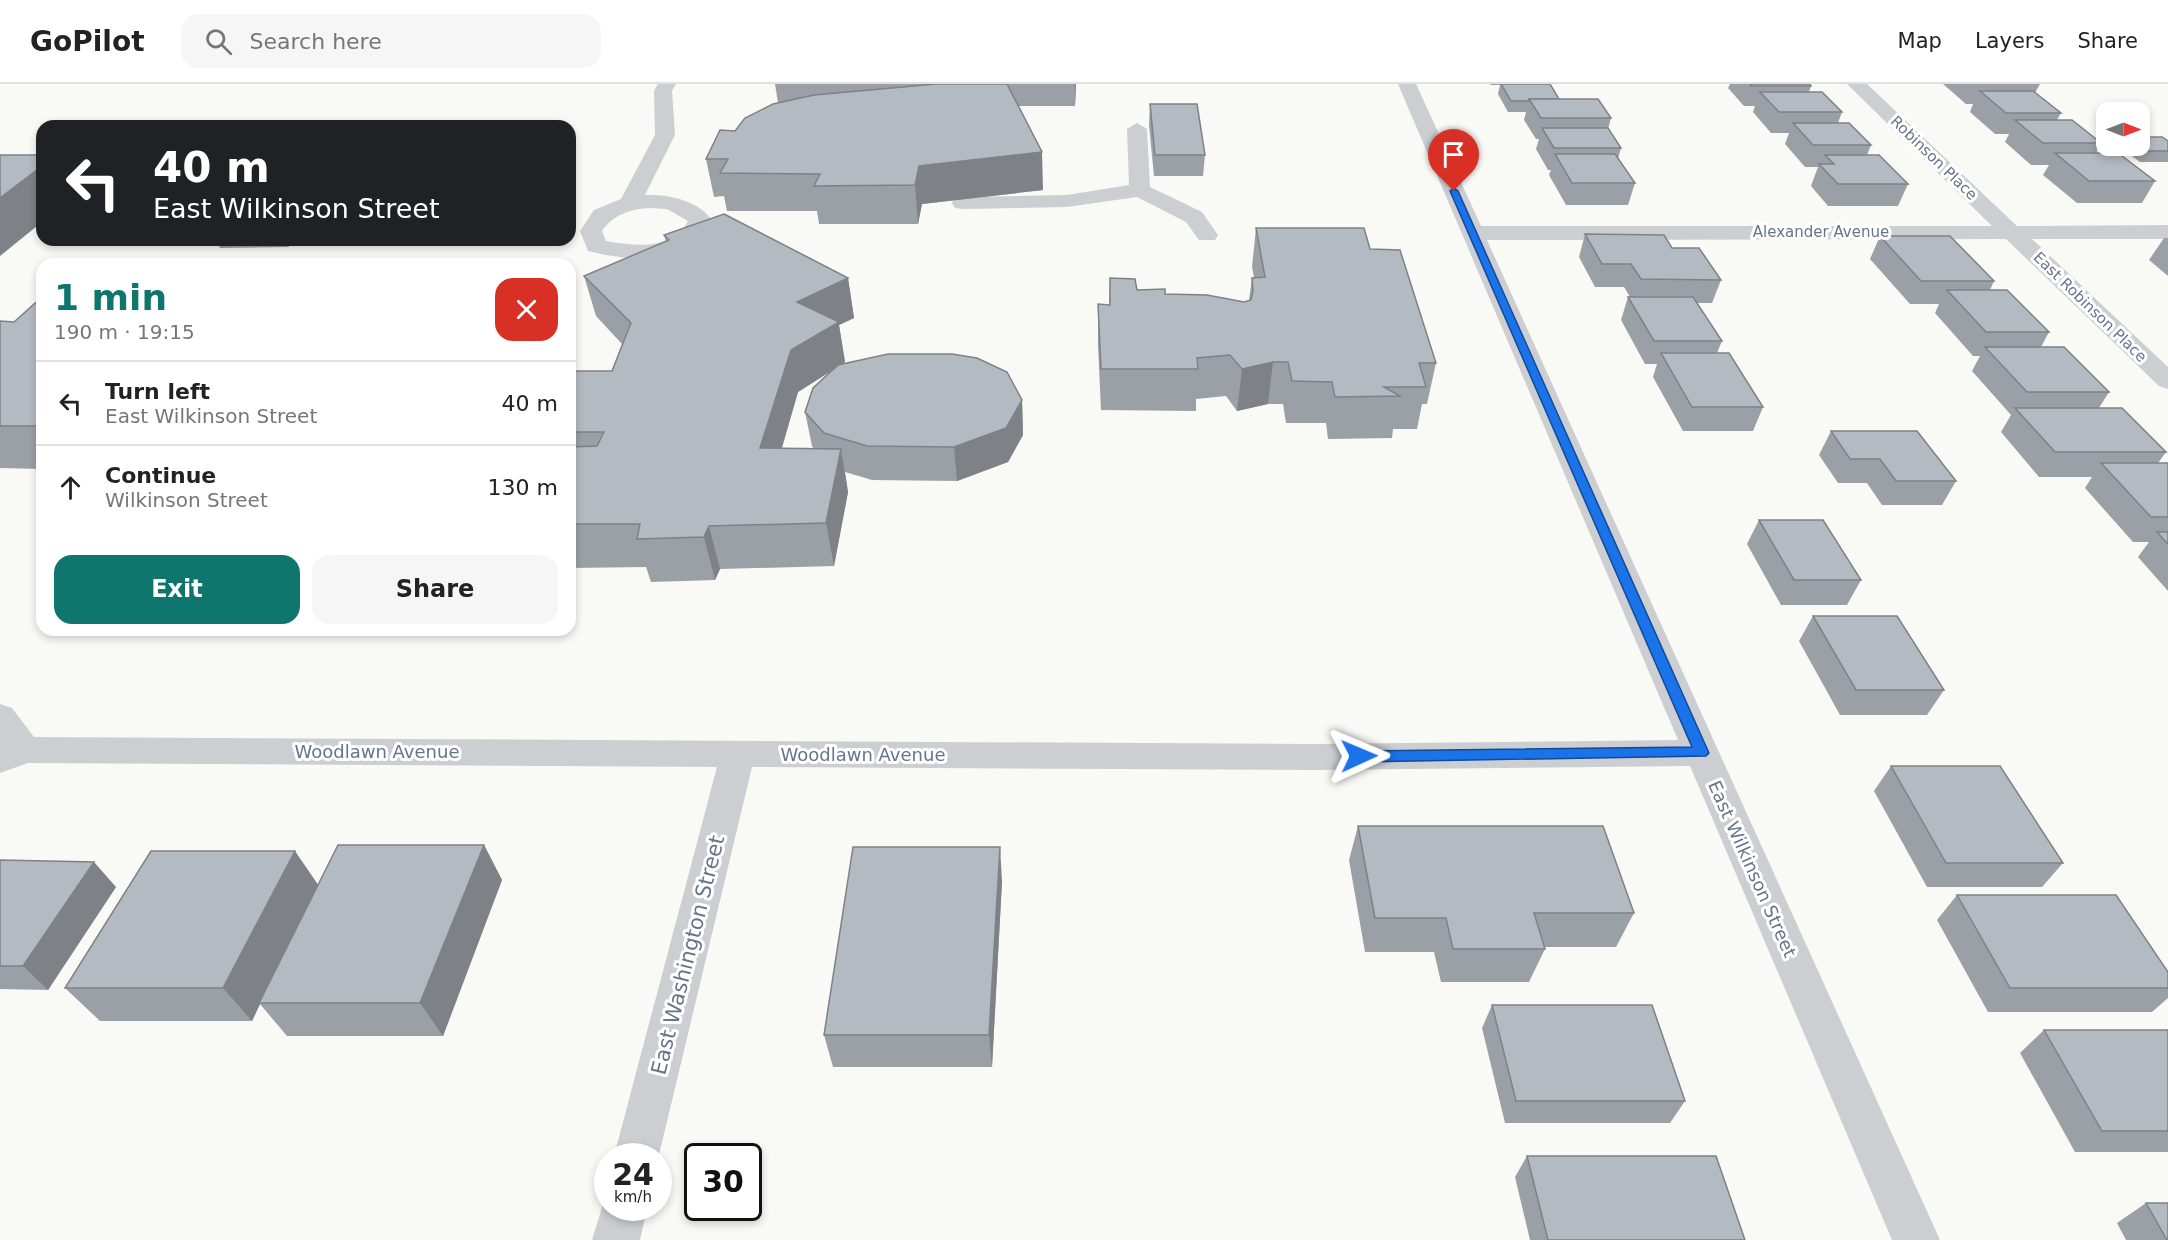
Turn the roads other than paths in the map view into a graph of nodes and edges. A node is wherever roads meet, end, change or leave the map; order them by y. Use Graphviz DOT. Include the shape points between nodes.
graph roads {
  1 [pos="667,84"];
  2 [pos="1407,84"];
  3 [pos="1856,84"];
  4 [pos="1137,129"];
  5 [pos="1140,190"];
  6 [pos="630,202"];
  7 [pos="963,203"];
  8 [pos="2168,232"];
  9 [pos="1473,233"];
  10 [pos="2011,233"];
  11 [pos="1207,235"];
  12 [pos="2168,381"];
  13 [pos="0,717"];
  14 [pos="1701,753"];
  15 [pos="738,754"];
  16 [pos="12,755"];
  17 [pos="640,1143"];
  18 [pos="621,1221"];
  19 [pos="616,1240"];
  20 [pos="1916,1240"];
  1 -- 6 [label="street" via="663,91 665,135"];
  2 -- 9 [label="street, East Wilkinson Street"];
  3 -- 10 [label="street, Robinson Place"];
  4 -- 5 [label="street"];
  5 -- 7 [label="street" via="1067,201"];
  5 -- 11 [label="street" via="1194,217"];
  8 -- 10 [label="street, Alexander Avenue"];
  9 -- 10 [label="street, Alexander Avenue"];
  9 -- 14 [label="street, East Wilkinson Street"];
  10 -- 12 [label="street, East Robinson Place"];
  13 -- 16 [label="street, Woodlawn Avenue"];
  14 -- 15 [label="street, Woodlawn Avenue" via="1313,757"];
  14 -- 20 [label="street, East Wilkinson Street"];
  15 -- 16 [label="street, Woodlawn Avenue"];
  15 -- 17 [label="street, East Washington Street"];
  18 -- 19 [label="street"];
}
